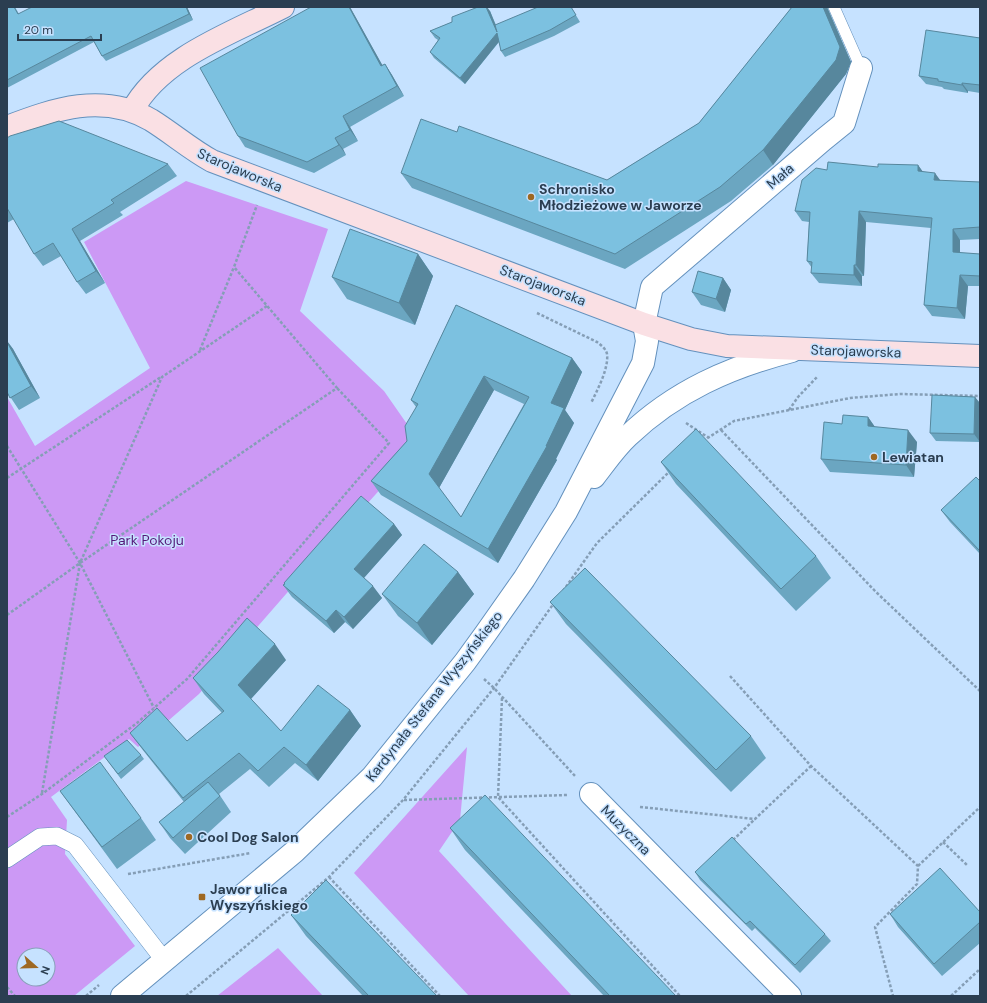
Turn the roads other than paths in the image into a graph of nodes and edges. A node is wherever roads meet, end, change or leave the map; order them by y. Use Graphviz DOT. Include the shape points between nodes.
graph roads {
  1 [pos="283,7"];
  2 [pos="834,7"];
  3 [pos="861,68"];
  4 [pos="132,111"];
  5 [pos="7,127"];
  6 [pos="644,324"];
  7 [pos="799,349"];
  8 [pos="980,356"];
  9 [pos="566,512"];
  10 [pos="591,794"];
  11 [pos="7,859"];
  12 [pos="164,960"];
  13 [pos="122,996"];
  14 [pos="790,996"];
  1 -- 4 [label="main road" via="192,52 169,68 138,99"];
  2 -- 3 [label="lane, Mała"];
  3 -- 6 [label="street, Mała" via="844,123 652,287"];
  4 -- 5 [label="main road, Starojaworska" via="108,106 80,105 53,111"];
  4 -- 6 [label="main road, Starojaworska" via="212,161"];
  6 -- 7 [label="main road, Starojaworska" via="691,339 727,346"];
  6 -- 9 [label="street, Kardynała Stefana Wyszyńskiego" via="647,341 643,363"];
  7 -- 8 [label="main road, Starojaworska"];
  7 -- 9 [label="street" via="760,359 721,374 662,408 627,437"];
  9 -- 12 [label="street, Kardynała Stefana Wyszyńskiego" via="486,634 372,777 294,852"];
  10 -- 14 [label="street, Muzyczna"];
  11 -- 12 [label="street" via="40,837 57,836 75,845"];
  12 -- 13 [label="street, Kardynała Stefana Wyszyńskiego"];
}
